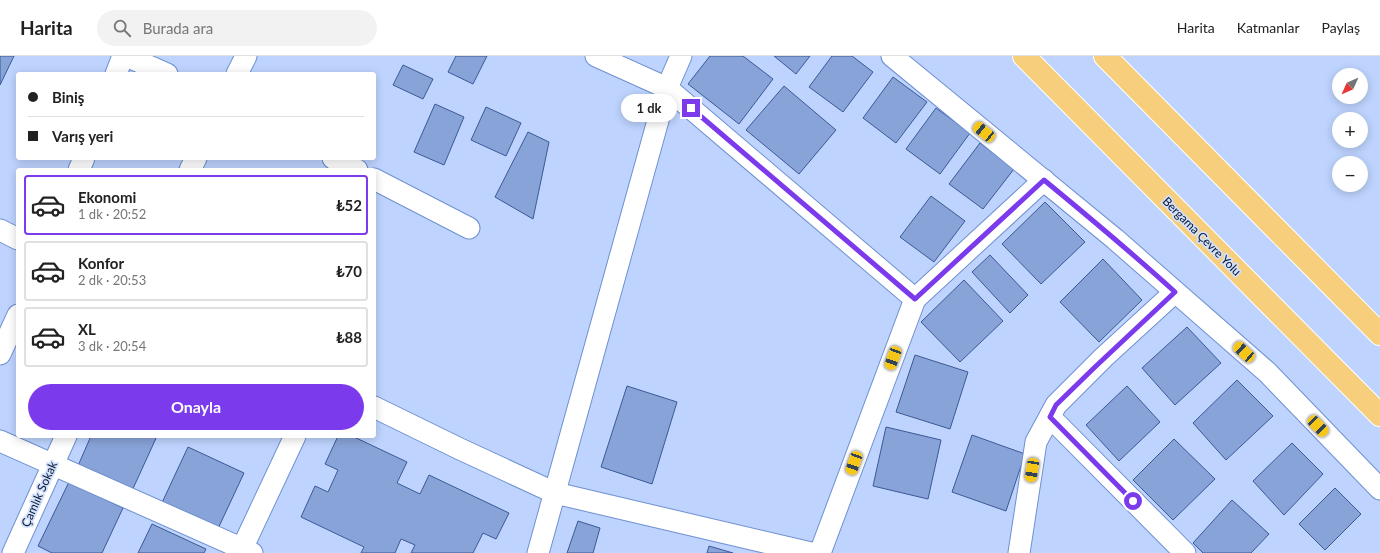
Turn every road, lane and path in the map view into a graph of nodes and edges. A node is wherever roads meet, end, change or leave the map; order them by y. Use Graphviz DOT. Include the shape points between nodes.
graph roads {
  1 [pos="124,56"];
  2 [pos="246,56"];
  3 [pos="596,56"];
  4 [pos="681,56"];
  5 [pos="892,56"];
  6 [pos="1024,56"];
  7 [pos="1105,56"];
  8 [pos="117,72"];
  9 [pos="162,72"];
  10 [pos="238,72"];
  11 [pos="667,88"];
  12 [pos="337,160"];
  13 [pos="353,168"];
  14 [pos="376,180"];
  15 [pos="1044,180"];
  16 [pos="469,228"];
  17 [pos="0,230"];
  18 [pos="16,238"];
  19 [pos="1175,292"];
  20 [pos="915,299"];
  21 [pos="16,319"];
  22 [pos="1380,334"];
  23 [pos="0,354"];
  24 [pos="376,408"];
  25 [pos="1380,415"];
  26 [pos="1050,417"];
  27 [pos="65,438"];
  28 [pos="295,438"];
  29 [pos="0,441"];
  30 [pos="53,464"];
  31 [pos="1380,489"];
  32 [pos="555,493"];
  33 [pos="244,552"];
  34 [pos="13,553"];
  35 [pos="538,553"];
  36 [pos="812,553"];
  37 [pos="820,553"];
  38 [pos="1019,553"];
  39 [pos="1185,553"];
  1 -- 8 [label="street"];
  1 -- 9 [label="street"];
  2 -- 10 [label="street"];
  3 -- 11 [label="street"];
  4 -- 11 [label="street"];
  5 -- 15 [label="street"];
  6 -- 25 [label="highway, Bergama Çevre Yolu"];
  7 -- 22 [label="highway"];
  11 -- 20 [label="street"];
  11 -- 32 [label="street"];
  12 -- 13 [label="street"];
  14 -- 16 [label="street"];
  15 -- 19 [label="street"];
  15 -- 20 [label="street"];
  17 -- 18 [label="street"];
  19 -- 26 [label="street" via="1056,405"];
  19 -- 31 [label="street" via="1267,372"];
  20 -- 37 [label="street"];
  21 -- 23 [label="street"];
  24 -- 32 [label="street"];
  26 -- 38 [label="street" via="1036,442"];
  26 -- 39 [label="street"];
  27 -- 30 [label="street, Çamlık Sokak"];
  28 -- 33 [label="street"];
  29 -- 30 [label="street"];
  30 -- 33 [label="street"];
  30 -- 34 [label="street, Çamlık Sokak"];
  32 -- 35 [label="street"];
  32 -- 36 [label="street"];
}
